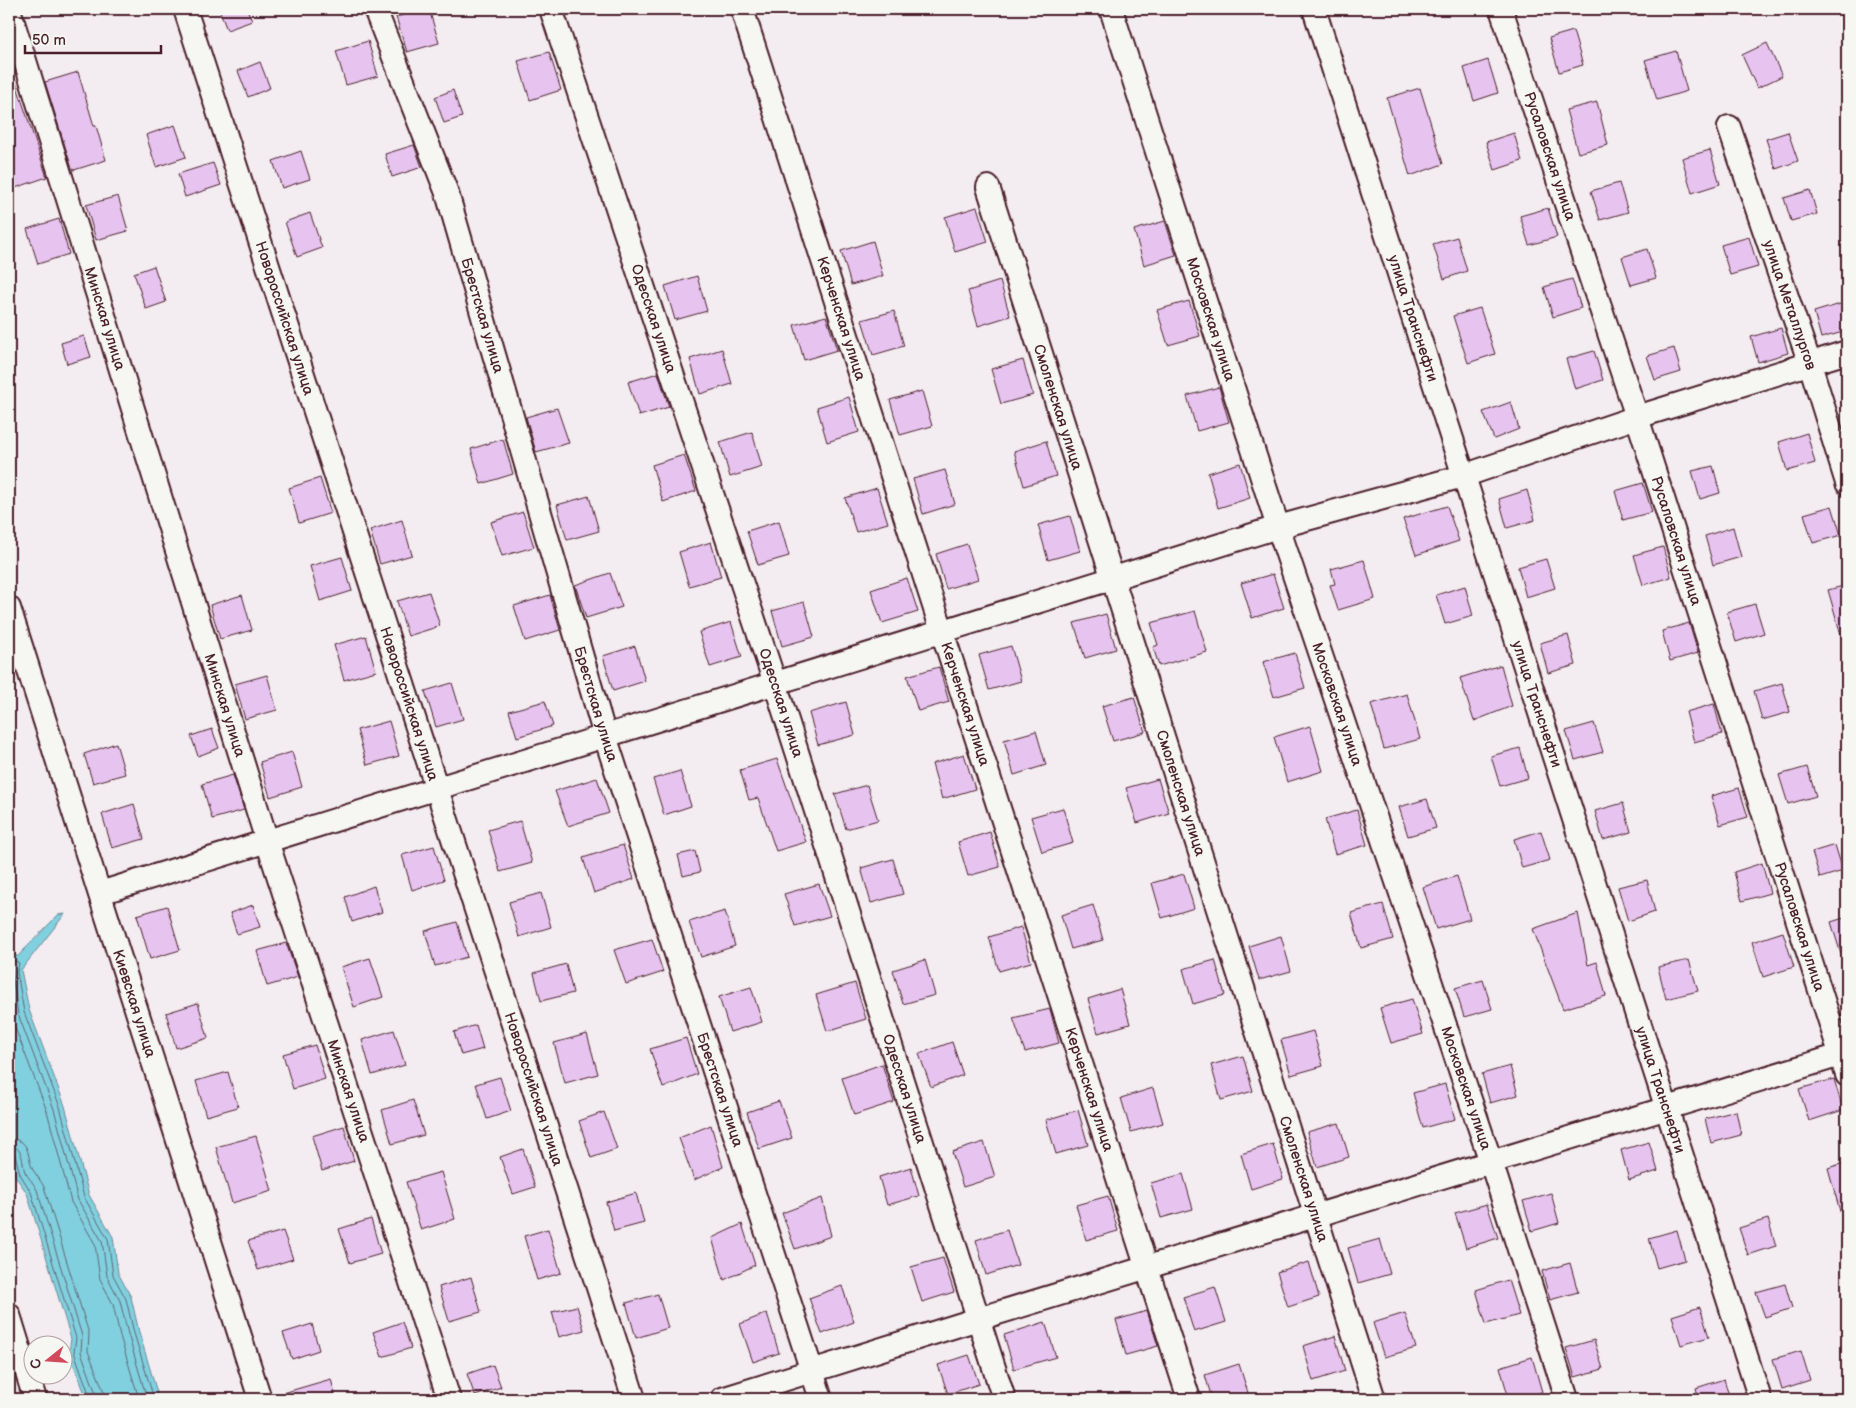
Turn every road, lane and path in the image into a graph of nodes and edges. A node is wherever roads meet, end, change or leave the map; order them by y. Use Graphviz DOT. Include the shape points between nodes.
graph roads {
  1 [pos="9,9"];
  2 [pos="185,9"];
  3 [pos="375,9"];
  4 [pos="551,9"];
  5 [pos="742,9"];
  6 [pos="1111,9"];
  7 [pos="1314,9"];
  8 [pos="1500,9"];
  9 [pos="1729,127"];
  10 [pos="988,187"];
  11 [pos="1847,352"];
  12 [pos="1810,364"];
  13 [pos="1637,417"];
  14 [pos="1463,476"];
  15 [pos="1847,483"];
  16 [pos="1278,527"];
  17 [pos="1113,578"];
  18 [pos="9,608"];
  19 [pos="943,631"];
  20 [pos="775,683"];
  21 [pos="605,736"];
  22 [pos="437,788"];
  23 [pos="267,841"];
  24 [pos="100,893"];
  25 [pos="1845,1061"];
  26 [pos="1666,1108"];
  27 [pos="1491,1162"];
  28 [pos="1316,1216"];
  29 [pos="1147,1267"];
  30 [pos="9,1315"];
  31 [pos="978,1319"];
  32 [pos="812,1370"];
  33 [pos="35,1399"];
  34 [pos="260,1399"];
  35 [pos="449,1399"];
  36 [pos="634,1399"];
  37 [pos="722,1399"];
  38 [pos="821,1399"];
  39 [pos="1004,1399"];
  40 [pos="1189,1399"];
  41 [pos="1374,1399"];
  42 [pos="1566,1399"];
  43 [pos="1760,1399"];
  1 -- 23 [label="street, Минская улица"];
  2 -- 22 [label="street, Новороссийская улица"];
  3 -- 21 [label="street, Брестская улица" via="446,193"];
  4 -- 20 [label="street, Одесская улица"];
  5 -- 19 [label="street, Керченская улица"];
  6 -- 16 [label="street, Московская улица"];
  7 -- 14 [label="street, улица Транснефти"];
  8 -- 13 [label="street, Русаловская улица"];
  9 -- 12 [label="street, улица Металлургов"];
  10 -- 17 [label="street, Смоленская улица"];
  11 -- 12 [label="street"];
  12 -- 13 [label="street"];
  12 -- 15 [label="street, улица Металлургов"];
  13 -- 14 [label="street"];
  13 -- 25 [label="street, Русаловская улица"];
  14 -- 16 [label="street"];
  14 -- 26 [label="street, улица Транснефти"];
  16 -- 17 [label="street"];
  16 -- 27 [label="street, Московская улица"];
  17 -- 19 [label="street"];
  17 -- 28 [label="street, Смоленская улица"];
  18 -- 24 [label="street, Киевская улица"];
  19 -- 20 [label="street"];
  19 -- 29 [label="street, Керченская улица"];
  20 -- 21 [label="street"];
  20 -- 31 [label="street, Одесская улица"];
  21 -- 22 [label="street"];
  21 -- 32 [label="street, Брестская улица"];
  22 -- 23 [label="street"];
  22 -- 36 [label="street, Новороссийская улица"];
  23 -- 24 [label="street"];
  23 -- 35 [label="street, Минская улица"];
  24 -- 34 [label="street, Киевская улица"];
  25 -- 26 [label="street"];
  26 -- 27 [label="street"];
  26 -- 43 [label="street, улица Транснефти"];
  27 -- 28 [label="street"];
  27 -- 42 [label="street, Московская улица"];
  28 -- 29 [label="street"];
  28 -- 41 [label="street, Смоленская улица"];
  29 -- 31 [label="street"];
  29 -- 40 [label="street, Керченская улица"];
  30 -- 33 [label="street"];
  31 -- 32 [label="street"];
  31 -- 39 [label="street, Одесская улица"];
  32 -- 37 [label="street"];
  32 -- 38 [label="street, Брестская улица"];
}
